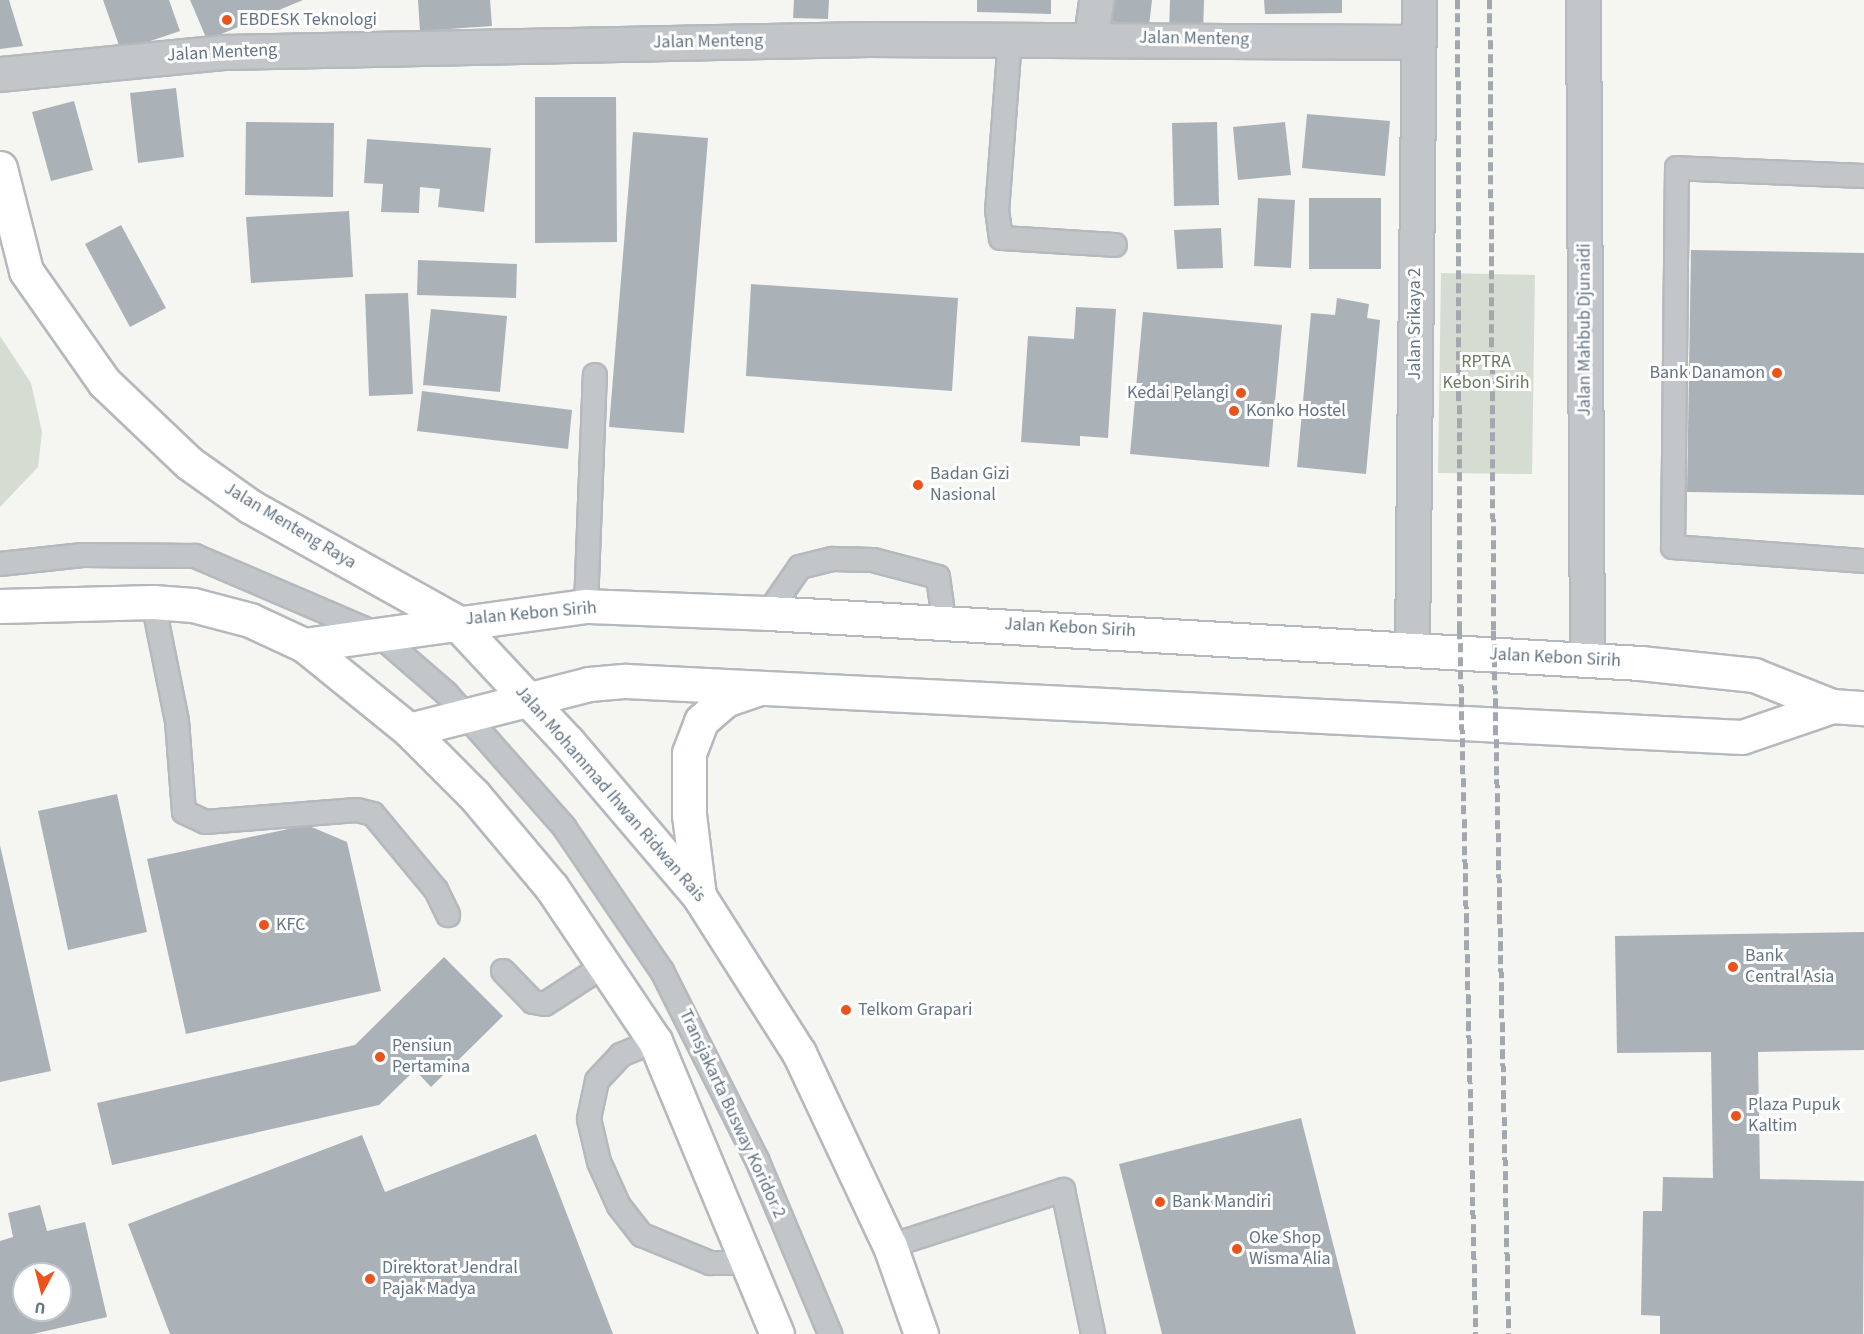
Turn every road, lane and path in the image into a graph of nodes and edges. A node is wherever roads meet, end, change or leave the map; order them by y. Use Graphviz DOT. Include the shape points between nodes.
graph roads {
  1 [pos="1096,0"];
  2 [pos="1419,0"];
  3 [pos="1583,0"];
  4 [pos="1091,37"];
  5 [pos="1010,39"];
  6 [pos="1418,42"];
  7 [pos="0,74"];
  8 [pos="0,168"];
  9 [pos="1864,176"];
  10 [pos="1115,245"];
  11 [pos="0,249"];
  12 [pos="26,271"];
  13 [pos="595,375"];
  14 [pos="1864,561"];
  15 [pos="0,564"];
  16 [pos="153,602"];
  17 [pos="0,606"];
  18 [pos="585,606"];
  19 [pos="768,613"];
  20 [pos="944,620"];
  21 [pos="455,621"];
  22 [pos="379,635"];
  23 [pos="304,645"];
  24 [pos="1412,648"];
  25 [pos="1587,660"];
  26 [pos="765,686"];
  27 [pos="529,698"];
  28 [pos="1848,707"];
  29 [pos="467,715"];
  30 [pos="409,730"];
  31 [pos="699,896"];
  32 [pos="448,915"];
  33 [pos="608,963"];
  34 [pos="504,971"];
  35 [pos="656,1041"];
  36 [pos="890,1246"];
  37 [pos="748,1263"];
  38 [pos="777,1334"];
  39 [pos="830,1334"];
  40 [pos="921,1334"];
  41 [pos="1093,1334"];
  1 -- 4 [label="street"];
  2 -- 6 [label="street, Jalan Srikaya 2"];
  3 -- 25 [label="street, Jalan Mahbub Djunaidi"];
  4 -- 5 [label="street, Jalan Menteng"];
  4 -- 6 [label="street, Jalan Menteng"];
  5 -- 7 [label="street, Jalan Menteng" via="224,52"];
  5 -- 10 [label="lane" via="996,229 1000,238"];
  6 -- 24 [label="street, Jalan Srikaya 2"];
  8 -- 12 [label="main road, Jalan Menteng Raya"];
  9 -- 14 [label="lane" via="1677,168 1673,547"];
  11 -- 12 [label="main road"];
  12 -- 21 [label="main road, Jalan Menteng Raya" via="104,382 189,463 251,507"];
  13 -- 18 [label="lane"];
  15 -- 22 [label="lane, Transjakarta Busway Koridor 2" via="83,555 195,556"];
  16 -- 17 [label="main road"];
  16 -- 23 [label="main road" via="192,605 250,620"];
  16 -- 32 [label="lane" via="177,722 184,812 205,822 357,810 373,814 436,890"];
  18 -- 19 [label="main road, Jalan Kebon Sirih"];
  18 -- 21 [label="main road, Jalan Kebon Sirih"];
  19 -- 20 [label="main road, Jalan Kebon Sirih"];
  19 -- 20 [label="lane" via="800,567 833,559 873,560 938,577"];
  20 -- 24 [label="main road, Jalan Kebon Sirih"];
  21 -- 22 [label="main road, Jalan Kebon Sirih"];
  21 -- 27 [label="main road, Jalan Mohammad Ihwan Ridwan Rais"];
  22 -- 23 [label="main road, Jalan Kebon Sirih"];
  22 -- 29 [label="lane, Transjakarta Busway Koridor 2"];
  23 -- 30 [label="main road"];
  24 -- 25 [label="main road, Jalan Kebon Sirih"];
  25 -- 28 [label="main road, Jalan Kebon Sirih" via="1754,675"];
  26 -- 27 [label="main road, Jalan Kebon Sirih" via="626,681"];
  26 -- 28 [label="main road, Jalan Kebon Sirih" via="1742,737"];
  26 -- 31 [label="main road" via="725,700 701,721 689,753 689,815"];
  27 -- 29 [label="main road, Jalan Kebon Sirih"];
  27 -- 31 [label="main road, Jalan Mohammad Ihwan Ridwan Rais"];
  29 -- 30 [label="main road, Jalan Kebon Sirih"];
  29 -- 39 [label="lane, Transjakarta Busway Koridor 2" via="564,827 662,971 752,1149"];
  30 -- 33 [label="main road" via="481,804"];
  31 -- 36 [label="main road, Jalan Mohammad Ihwan Ridwan Rais" via="799,1053"];
  33 -- 34 [label="lane" via="545,1004 533,1002"];
  33 -- 35 [label="main road"];
  35 -- 37 [label="main road"];
  35 -- 37 [label="lane" via="621,1055 597,1081 589,1119 599,1162 619,1206 642,1235 710,1263"];
  36 -- 40 [label="main road, Jalan Mohammad Ihwan Ridwan Rais"];
  36 -- 41 [label="lane" via="1063,1191"];
  37 -- 38 [label="main road"];
}
